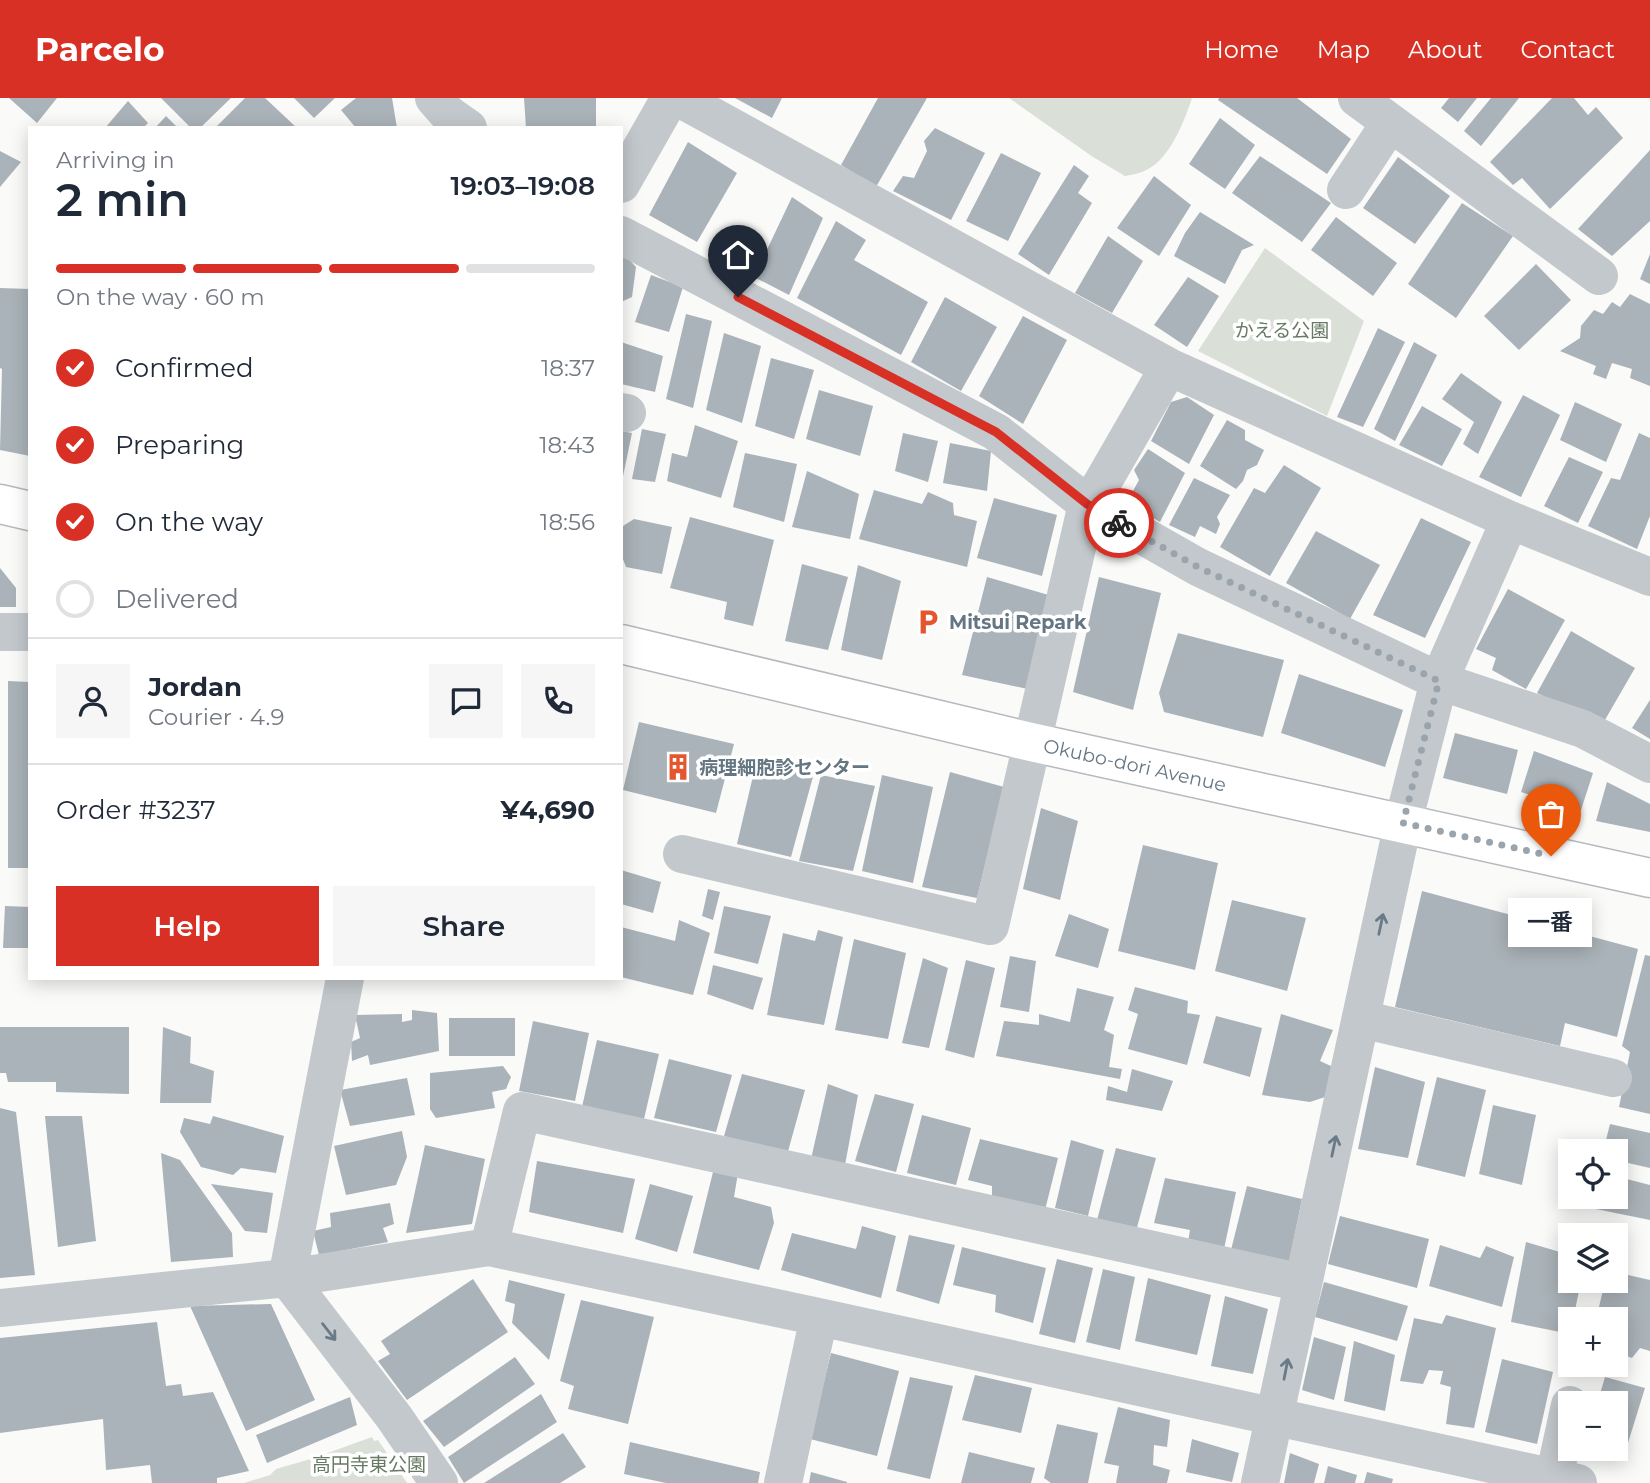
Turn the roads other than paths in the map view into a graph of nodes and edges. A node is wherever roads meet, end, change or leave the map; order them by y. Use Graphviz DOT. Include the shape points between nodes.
graph roads {
  1 [pos="670,98"];
  2 [pos="679,98"];
  3 [pos="1357,98"];
  4 [pos="1390,123"];
  5 [pos="623,180"];
  6 [pos="1346,190"];
  7 [pos="623,236"];
  8 [pos="1598,276"];
  9 [pos="1169,367"];
  10 [pos="0,504"];
  11 [pos="1087,504"];
  12 [pos="28,511"];
  13 [pos="1510,520"];
  14 [pos="1650,576"];
  15 [pos="0,632"];
  16 [pos="28,632"];
  17 [pos="623,645"];
  18 [pos="1439,681"];
  19 [pos="1031,742"];
  20 [pos="1650,764"];
  21 [pos="1403,823"];
  22 [pos="682,854"];
  23 [pos="1650,878"];
  24 [pos="345,980"];
  25 [pos="1361,1019"];
  26 [pos="1613,1078"];
  27 [pos="489,1247"];
  28 [pos="287,1278"];
  29 [pos="1303,1283"];
  30 [pos="0,1308"];
  31 [pos="819,1317"];
  32 [pos="1276,1416"];
  33 [pos="1567,1461"];
  34 [pos="1566,1480"];
  35 [pos="439,1483"];
  36 [pos="783,1483"];
  37 [pos="1261,1483"];
  1 -- 5 [label="street"];
  2 -- 9 [label="street"];
  3 -- 4 [label="street"];
  4 -- 6 [label="street"];
  4 -- 8 [label="street"];
  7 -- 11 [label="street" via="996,432"];
  9 -- 11 [label="street"];
  9 -- 13 [label="street"];
  10 -- 12 [label="main road"];
  11 -- 18 [label="street" via="1198,567"];
  11 -- 19 [label="street"];
  13 -- 14 [label="street"];
  13 -- 18 [label="street"];
  15 -- 16 [label="street"];
  17 -- 19 [label="main road, Okubo-dori Avenue"];
  18 -- 20 [label="street" via="1583,729"];
  18 -- 21 [label="street"];
  19 -- 21 [label="main road, Okubo-dori Avenue"];
  19 -- 22 [label="street" via="990,926"];
  21 -- 23 [label="main road, Okubo-dori Avenue"];
  25 -- 21 [label="street, one-way"];
  24 -- 28 [label="street"];
  25 -- 26 [label="street"];
  29 -- 25 [label="street, one-way"];
  27 -- 28 [label="street"];
  27 -- 29 [label="street" via="522,1111"];
  27 -- 31 [label="street"];
  28 -- 30 [label="street"];
  28 -- 35 [label="street, one-way"];
  32 -- 29 [label="street, one-way"];
  31 -- 32 [label="street"];
  31 -- 36 [label="street"];
  32 -- 34 [label="street"];
  32 -- 37 [label="street"];
  33 -- 34 [label="street"];
}
